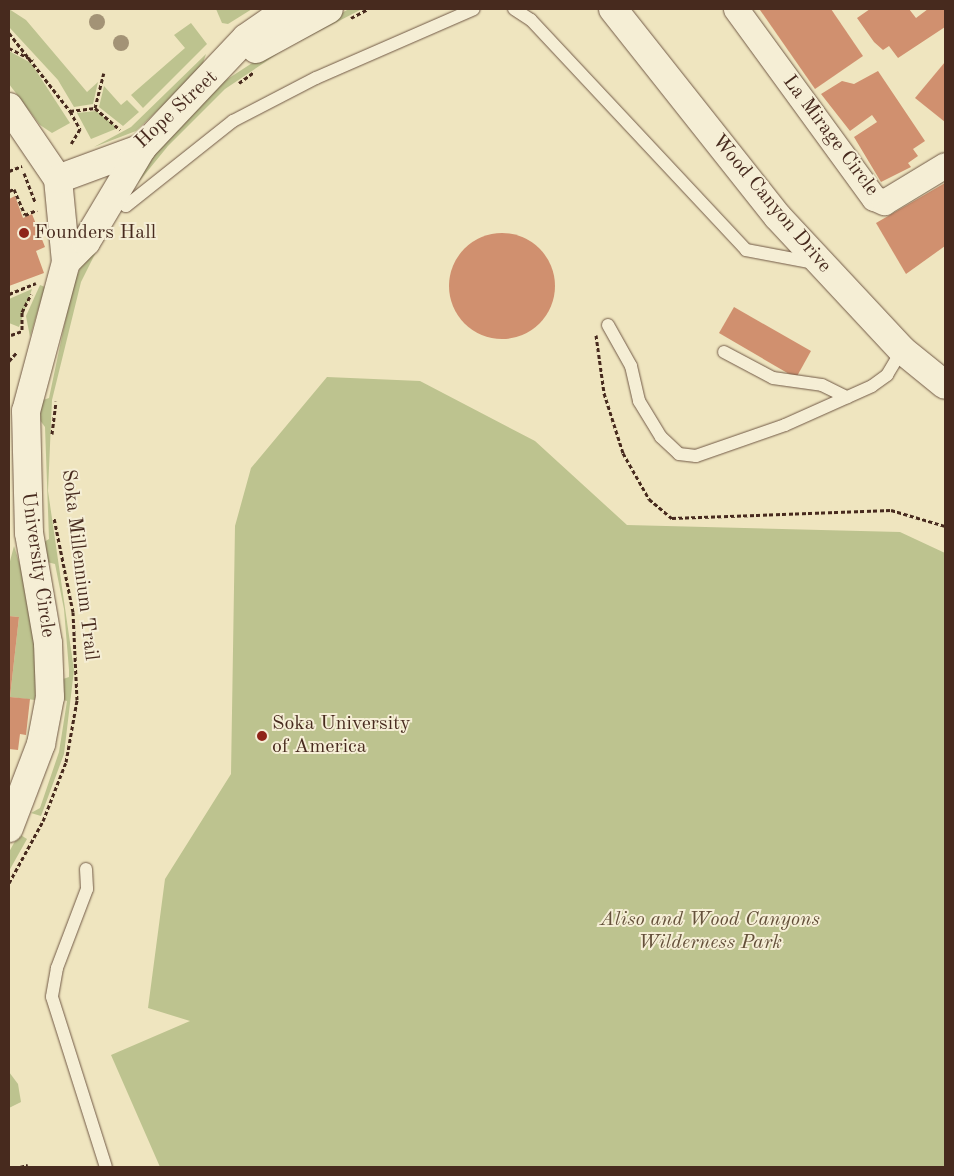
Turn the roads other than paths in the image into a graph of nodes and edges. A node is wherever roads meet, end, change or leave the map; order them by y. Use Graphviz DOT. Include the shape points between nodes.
graph roads {
  1 [pos="288,9"];
  2 [pos="474,9"];
  3 [pos="514,9"];
  4 [pos="613,9"];
  5 [pos="736,9"];
  6 [pos="337,15"];
  7 [pos="236,55"];
  8 [pos="9,107"];
  9 [pos="142,148"];
  10 [pos="945,165"];
  11 [pos="58,179"];
  12 [pos="120,200"];
  13 [pos="66,262"];
  14 [pos="820,264"];
  15 [pos="608,325"];
  16 [pos="902,350"];
  17 [pos="724,352"];
  18 [pos="945,385"];
  19 [pos="847,397"];
  20 [pos="9,828"];
  21 [pos="86,869"];
  22 [pos="106,1167"];
  1 -- 7 [label="street, Hope Street" via="246,38"];
  2 -- 12 [label="lane" via="316,78 233,121"];
  3 -- 14 [label="lane" via="531,20 746,250"];
  4 -- 14 [label="street, Wood Canyon Drive"];
  5 -- 10 [label="street, La Mirage Circle" via="874,198 884,202"];
  6 -- 7 [label="street, Hope Street" via="252,52"];
  7 -- 9 [label="street, Hope Street"];
  8 -- 11 [label="street, University Circle"];
  9 -- 11 [label="street, Hope Street"];
  9 -- 12 [label="street"];
  11 -- 13 [label="street, University Circle"];
  12 -- 13 [label="street"];
  13 -- 20 [label="street, University Circle" via="26,411 28,515 48,643 50,697 41,744"];
  14 -- 16 [label="street, Wood Canyon Drive"];
  15 -- 19 [label="lane" via="631,366 639,401 661,437 679,454 696,456"];
  16 -- 18 [label="street, Wood Canyon Drive"];
  16 -- 19 [label="lane" via="887,375"];
  17 -- 19 [label="lane" via="773,378 822,385"];
  21 -- 22 [label="lane" via="88,889 57,968 52,997"];
}
